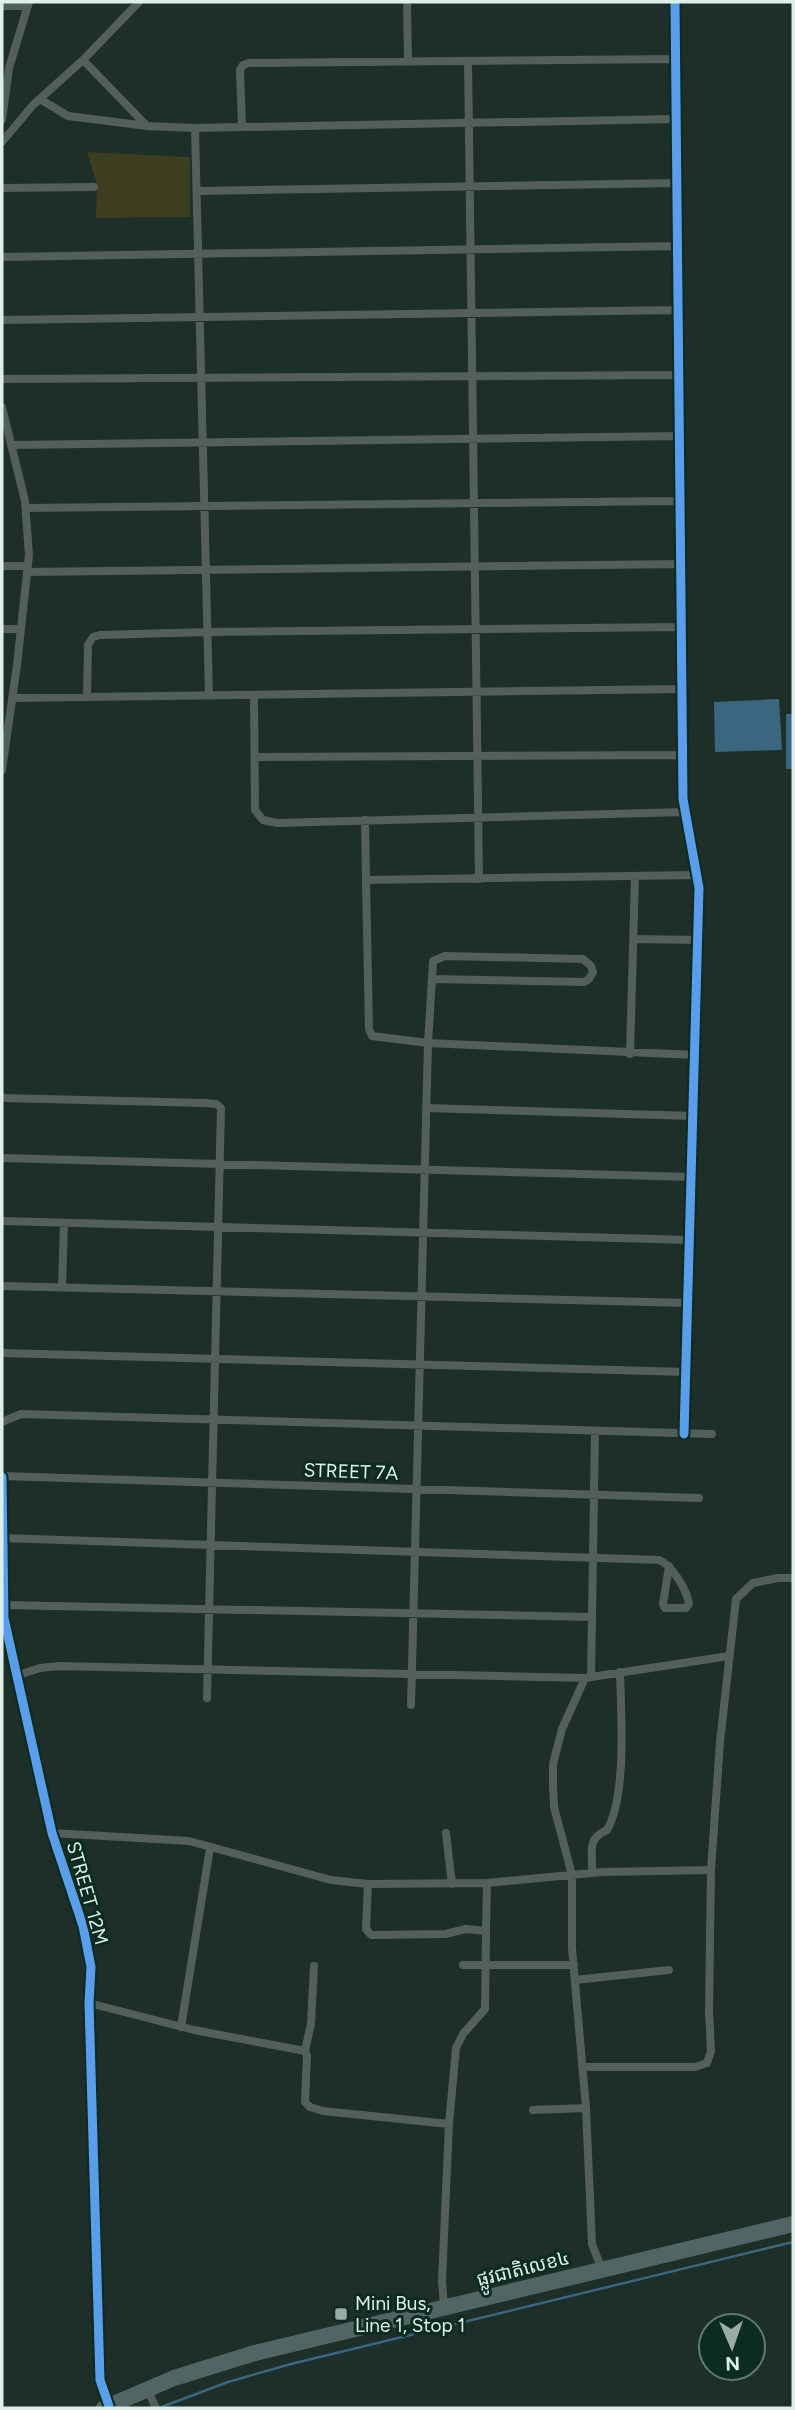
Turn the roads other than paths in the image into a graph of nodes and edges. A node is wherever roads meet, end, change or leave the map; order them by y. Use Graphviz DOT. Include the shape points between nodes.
graph roads {
  1 [pos="137,2"];
  2 [pos="407,2"];
  3 [pos="675,2"];
  4 [pos="28,4"];
  5 [pos="2,6"];
  6 [pos="676,59"];
  7 [pos="83,60"];
  8 [pos="408,61"];
  9 [pos="468,61"];
  10 [pos="6,68"];
  11 [pos="40,99"];
  12 [pos="676,119"];
  13 [pos="2,120"];
  14 [pos="469,123"];
  15 [pos="147,126"];
  16 [pos="242,126"];
  17 [pos="195,128"];
  18 [pos="2,142"];
  19 [pos="677,183"];
  20 [pos="94,187"];
  21 [pos="470,187"];
  22 [pos="2,188"];
  23 [pos="197,191"];
  24 [pos="678,246"];
  25 [pos="470,248"];
  26 [pos="198,253"];
  27 [pos="2,257"];
  28 [pos="678,310"];
  29 [pos="471,313"];
  30 [pos="200,317"];
  31 [pos="2,320"];
  32 [pos="679,375"];
  33 [pos="472,376"];
  34 [pos="201,378"];
  35 [pos="2,379"];
  36 [pos="2,407"];
  37 [pos="679,436"];
  38 [pos="473,439"];
  39 [pos="203,442"];
  40 [pos="11,445"];
  41 [pos="680,501"];
  42 [pos="474,503"];
  43 [pos="204,506"];
  44 [pos="26,508"];
  45 [pos="681,564"];
  46 [pos="2,566"];
  47 [pos="474,567"];
  48 [pos="27,569"];
  49 [pos="206,570"];
  50 [pos="681,627"];
  51 [pos="2,629"];
  52 [pos="21,629"];
  53 [pos="475,629"];
  54 [pos="207,632"];
  55 [pos="682,689"];
  56 [pos="476,692"];
  57 [pos="209,696"];
  58 [pos="254,696"];
  59 [pos="87,697"];
  60 [pos="12,698"];
  61 [pos="683,755"];
  62 [pos="477,756"];
  63 [pos="256,757"];
  64 [pos="2,770"];
  65 [pos="685,812"];
  66 [pos="478,817"];
  67 [pos="365,820"];
  68 [pos="697,875"];
  69 [pos="635,877"];
  70 [pos="478,879"];
  71 [pos="366,880"];
  72 [pos="634,940"];
  73 [pos="698,940"];
  74 [pos="432,979"];
  75 [pos="428,1043"];
  76 [pos="631,1054"];
  77 [pos="695,1055"];
  78 [pos="2,1098"];
  79 [pos="426,1108"];
  80 [pos="693,1116"];
  81 [pos="2,1158"];
  82 [pos="219,1164"];
  83 [pos="424,1170"];
  84 [pos="691,1177"];
  85 [pos="2,1221"];
  86 [pos="64,1223"];
  87 [pos="217,1227"];
  88 [pos="423,1232"];
  89 [pos="690,1240"];
  90 [pos="2,1286"];
  91 [pos="62,1287"];
  92 [pos="216,1291"];
  93 [pos="421,1296"];
  94 [pos="688,1303"];
  95 [pos="2,1353"];
  96 [pos="215,1359"];
  97 [pos="419,1364"];
  98 [pos="686,1372"];
  99 [pos="213,1420"];
  100 [pos="2,1422"];
  101 [pos="418,1426"];
  102 [pos="595,1432"];
  103 [pos="684,1434"];
  104 [pos="712,1434"];
  105 [pos="2,1477"];
  106 [pos="212,1483"];
  107 [pos="416,1489"];
  108 [pos="594,1494"];
  109 [pos="699,1498"];
  110 [pos="4,1538"];
  111 [pos="211,1545"];
  112 [pos="415,1551"];
  113 [pos="593,1557"];
  114 [pos="669,1566"];
  115 [pos="793,1578"];
  116 [pos="4,1605"];
  117 [pos="209,1609"];
  118 [pos="413,1614"];
  119 [pos="592,1618"];
  120 [pos="729,1656"];
  121 [pos="208,1669"];
  122 [pos="620,1672"];
  123 [pos="412,1674"];
  124 [pos="18,1675"];
  125 [pos="588,1677"];
  126 [pos="208,1698"];
  127 [pos="411,1705"];
  128 [pos="52,1833"];
  129 [pos="446,1833"];
  130 [pos="210,1848"];
  131 [pos="711,1870"];
  132 [pos="592,1873"];
  133 [pos="572,1875"];
  134 [pos="487,1883"];
  135 [pos="368,1884"];
  136 [pos="452,1884"];
  137 [pos="486,1931"];
  138 [pos="463,1965"];
  139 [pos="486,1965"];
  140 [pos="573,1965"];
  141 [pos="314,1966"];
  142 [pos="669,1970"];
  143 [pos="575,1980"];
  144 [pos="89,2003"];
  145 [pos="181,2027"];
  146 [pos="305,2051"];
  147 [pos="582,2067"];
  148 [pos="586,2108"];
  149 [pos="533,2110"];
  150 [pos="449,2124"];
  151 [pos="793,2224"];
  152 [pos="602,2270"];
  153 [pos="443,2303"];
  154 [pos="152,2400"];
  155 [pos="107,2407"];
  1 -- 7 [label="street"];
  2 -- 8 [label="street"];
  3 -- 6 [label="street"];
  4 -- 5 [label="street"];
  4 -- 10 [label="street"];
  6 -- 9 [label="street"];
  6 -- 12 [label="street"];
  7 -- 11 [label="street"];
  7 -- 15 [label="street"];
  8 -- 9 [label="street"];
  8 -- 16 [label="street" via="250,62 240,70"];
  9 -- 14 [label="street"];
  10 -- 13 [label="street"];
  11 -- 15 [label="street" via="68,116"];
  11 -- 18 [label="street"];
  12 -- 14 [label="street"];
  12 -- 19 [label="street"];
  14 -- 16 [label="street"];
  14 -- 21 [label="street"];
  15 -- 17 [label="street"];
  16 -- 17 [label="street"];
  17 -- 23 [label="street"];
  19 -- 21 [label="street"];
  19 -- 24 [label="street"];
  20 -- 22 [label="street"];
  21 -- 23 [label="street"];
  21 -- 25 [label="street"];
  23 -- 26 [label="street"];
  24 -- 25 [label="street"];
  24 -- 28 [label="street"];
  25 -- 26 [label="street"];
  25 -- 29 [label="street"];
  26 -- 27 [label="street"];
  26 -- 30 [label="street"];
  28 -- 29 [label="street"];
  28 -- 32 [label="street"];
  29 -- 30 [label="street"];
  29 -- 33 [label="street"];
  30 -- 31 [label="street"];
  30 -- 34 [label="street"];
  32 -- 33 [label="street"];
  32 -- 37 [label="street"];
  33 -- 34 [label="street"];
  33 -- 38 [label="street"];
  34 -- 35 [label="street"];
  34 -- 39 [label="street"];
  36 -- 40 [label="street"];
  37 -- 38 [label="street"];
  37 -- 41 [label="street"];
  38 -- 39 [label="street"];
  38 -- 42 [label="street"];
  39 -- 40 [label="street"];
  39 -- 43 [label="street"];
  40 -- 44 [label="street"];
  41 -- 42 [label="street"];
  41 -- 45 [label="street"];
  42 -- 43 [label="street"];
  42 -- 47 [label="street"];
  43 -- 44 [label="street"];
  43 -- 49 [label="street"];
  44 -- 48 [label="street"];
  45 -- 47 [label="street"];
  45 -- 50 [label="street"];
  46 -- 48 [label="street"];
  47 -- 49 [label="street"];
  47 -- 53 [label="street"];
  48 -- 49 [label="street"];
  48 -- 52 [label="street"];
  49 -- 54 [label="street"];
  50 -- 53 [label="street"];
  50 -- 55 [label="street"];
  51 -- 52 [label="street"];
  52 -- 60 [label="street"];
  53 -- 54 [label="street"];
  53 -- 56 [label="street"];
  54 -- 57 [label="street"];
  54 -- 59 [label="street" via="93,637 88,645"];
  55 -- 56 [label="street"];
  55 -- 61 [label="street"];
  56 -- 58 [label="street"];
  56 -- 62 [label="street"];
  57 -- 58 [label="street"];
  57 -- 59 [label="street"];
  58 -- 63 [label="street"];
  59 -- 60 [label="street"];
  60 -- 64 [label="street"];
  61 -- 62 [label="street"];
  61 -- 65 [label="street"];
  62 -- 63 [label="street"];
  62 -- 66 [label="street"];
  63 -- 67 [label="street" via="255,810 263,820"];
  65 -- 66 [label="street"];
  65 -- 68 [label="street"];
  66 -- 67 [label="street"];
  66 -- 70 [label="street"];
  67 -- 71 [label="street"];
  68 -- 69 [label="street"];
  68 -- 73 [label="street"];
  69 -- 70 [label="street"];
  69 -- 72 [label="street"];
  70 -- 71 [label="street"];
  71 -- 75 [label="street" via="369,1029 372,1036 384,1039"];
  72 -- 73 [label="street"];
  72 -- 76 [label="street"];
  73 -- 77 [label="street"];
  74 -- 74 [label="street" via="433,961 466,954 583,959 593,972 584,982"];
  74 -- 75 [label="street"];
  75 -- 76 [label="street"];
  75 -- 79 [label="street"];
  76 -- 77 [label="street"];
  77 -- 80 [label="street"];
  78 -- 82 [label="street" via="216,1104 222,1120"];
  79 -- 80 [label="street"];
  79 -- 83 [label="street"];
  80 -- 84 [label="street"];
  81 -- 82 [label="street"];
  82 -- 83 [label="street"];
  82 -- 87 [label="street"];
  83 -- 84 [label="street"];
  83 -- 88 [label="street"];
  84 -- 89 [label="street"];
  85 -- 86 [label="street"];
  86 -- 87 [label="street"];
  86 -- 91 [label="street"];
  87 -- 88 [label="street"];
  87 -- 92 [label="street"];
  88 -- 89 [label="street"];
  88 -- 93 [label="street"];
  89 -- 94 [label="street"];
  90 -- 91 [label="street"];
  91 -- 92 [label="street"];
  92 -- 93 [label="street"];
  92 -- 96 [label="street"];
  93 -- 94 [label="street"];
  93 -- 97 [label="street"];
  94 -- 98 [label="street"];
  95 -- 96 [label="street"];
  96 -- 97 [label="street"];
  96 -- 99 [label="street"];
  97 -- 98 [label="street"];
  97 -- 101 [label="street"];
  98 -- 103 [label="street"];
  99 -- 100 [label="street" via="21,1414"];
  99 -- 101 [label="street"];
  99 -- 106 [label="street"];
  101 -- 102 [label="street"];
  101 -- 107 [label="street"];
  102 -- 103 [label="street"];
  102 -- 108 [label="street"];
  103 -- 104 [label="street"];
  105 -- 106 [label="street, STREET 7A"];
  105 -- 110 [label="street, STREET 12M"];
  106 -- 107 [label="street, STREET 7A"];
  106 -- 111 [label="street"];
  107 -- 108 [label="street, STREET 7A"];
  107 -- 112 [label="street"];
  108 -- 109 [label="street, STREET 7A"];
  108 -- 113 [label="street"];
  110 -- 111 [label="street"];
  110 -- 116 [label="street, STREET 12M"];
  111 -- 112 [label="street"];
  111 -- 117 [label="street"];
  112 -- 113 [label="street"];
  112 -- 118 [label="street"];
  113 -- 114 [label="street" via="659,1560"];
  113 -- 119 [label="street"];
  114 -- 114 [label="street" via="688,1598 686,1608 670,1609 663,1604"];
  115 -- 120 [label="street" via="753,1583 736,1600"];
  116 -- 117 [label="street"];
  116 -- 124 [label="street, STREET 12M"];
  117 -- 118 [label="street"];
  117 -- 121 [label="street"];
  118 -- 119 [label="street"];
  118 -- 123 [label="street"];
  119 -- 125 [label="street"];
  120 -- 122 [label="street"];
  120 -- 131 [label="street"];
  121 -- 123 [label="street"];
  121 -- 124 [label="street" via="59,1666"];
  121 -- 126 [label="street"];
  122 -- 125 [label="street"];
  122 -- 132 [label="street" via="622,1741 616,1807 607,1830 592,1841"];
  123 -- 125 [label="street"];
  123 -- 127 [label="street"];
  124 -- 128 [label="street, STREET 12M"];
  125 -- 133 [label="street" via="562,1729 553,1764 554,1807"];
  128 -- 130 [label="street" via="189,1841"];
  128 -- 144 [label="street, STREET 12M" via="83,1926 91,1967"];
  129 -- 136 [label="street"];
  130 -- 135 [label="street" via="331,1880"];
  130 -- 145 [label="street"];
  131 -- 132 [label="street"];
  131 -- 147 [label="street" via="711,2051 707,2063 695,2067"];
  132 -- 133 [label="street"];
  133 -- 134 [label="street"];
  133 -- 140 [label="street"];
  134 -- 136 [label="street"];
  134 -- 137 [label="street"];
  135 -- 136 [label="street"];
  135 -- 137 [label="street" via="366,1929 371,1935"];
  137 -- 139 [label="street"];
  138 -- 139 [label="street"];
  139 -- 140 [label="street"];
  139 -- 150 [label="street" via="485,2009 456,2048"];
  140 -- 143 [label="street"];
  141 -- 146 [label="street"];
  142 -- 143 [label="street"];
  143 -- 147 [label="street"];
  144 -- 145 [label="street"];
  144 -- 155 [label="street, STREET 12M" via="100,2380"];
  145 -- 146 [label="street"];
  146 -- 150 [label="street" via="305,2102 310,2107"];
  147 -- 148 [label="street"];
  148 -- 149 [label="street"];
  148 -- 152 [label="street" via="592,2244"];
  150 -- 153 [label="street"];
  151 -- 152 [label="highway, ផ្លូវជាតិលេខ៤"];
  152 -- 153 [label="highway, ផ្លូវជាតិលេខ៤"];
  153 -- 154 [label="highway, ផ្លូវជាតិលេខ៤" via="174,2378"];
  154 -- 155 [label="highway, ផ្លូវជាតិលេខ៤"];
}
